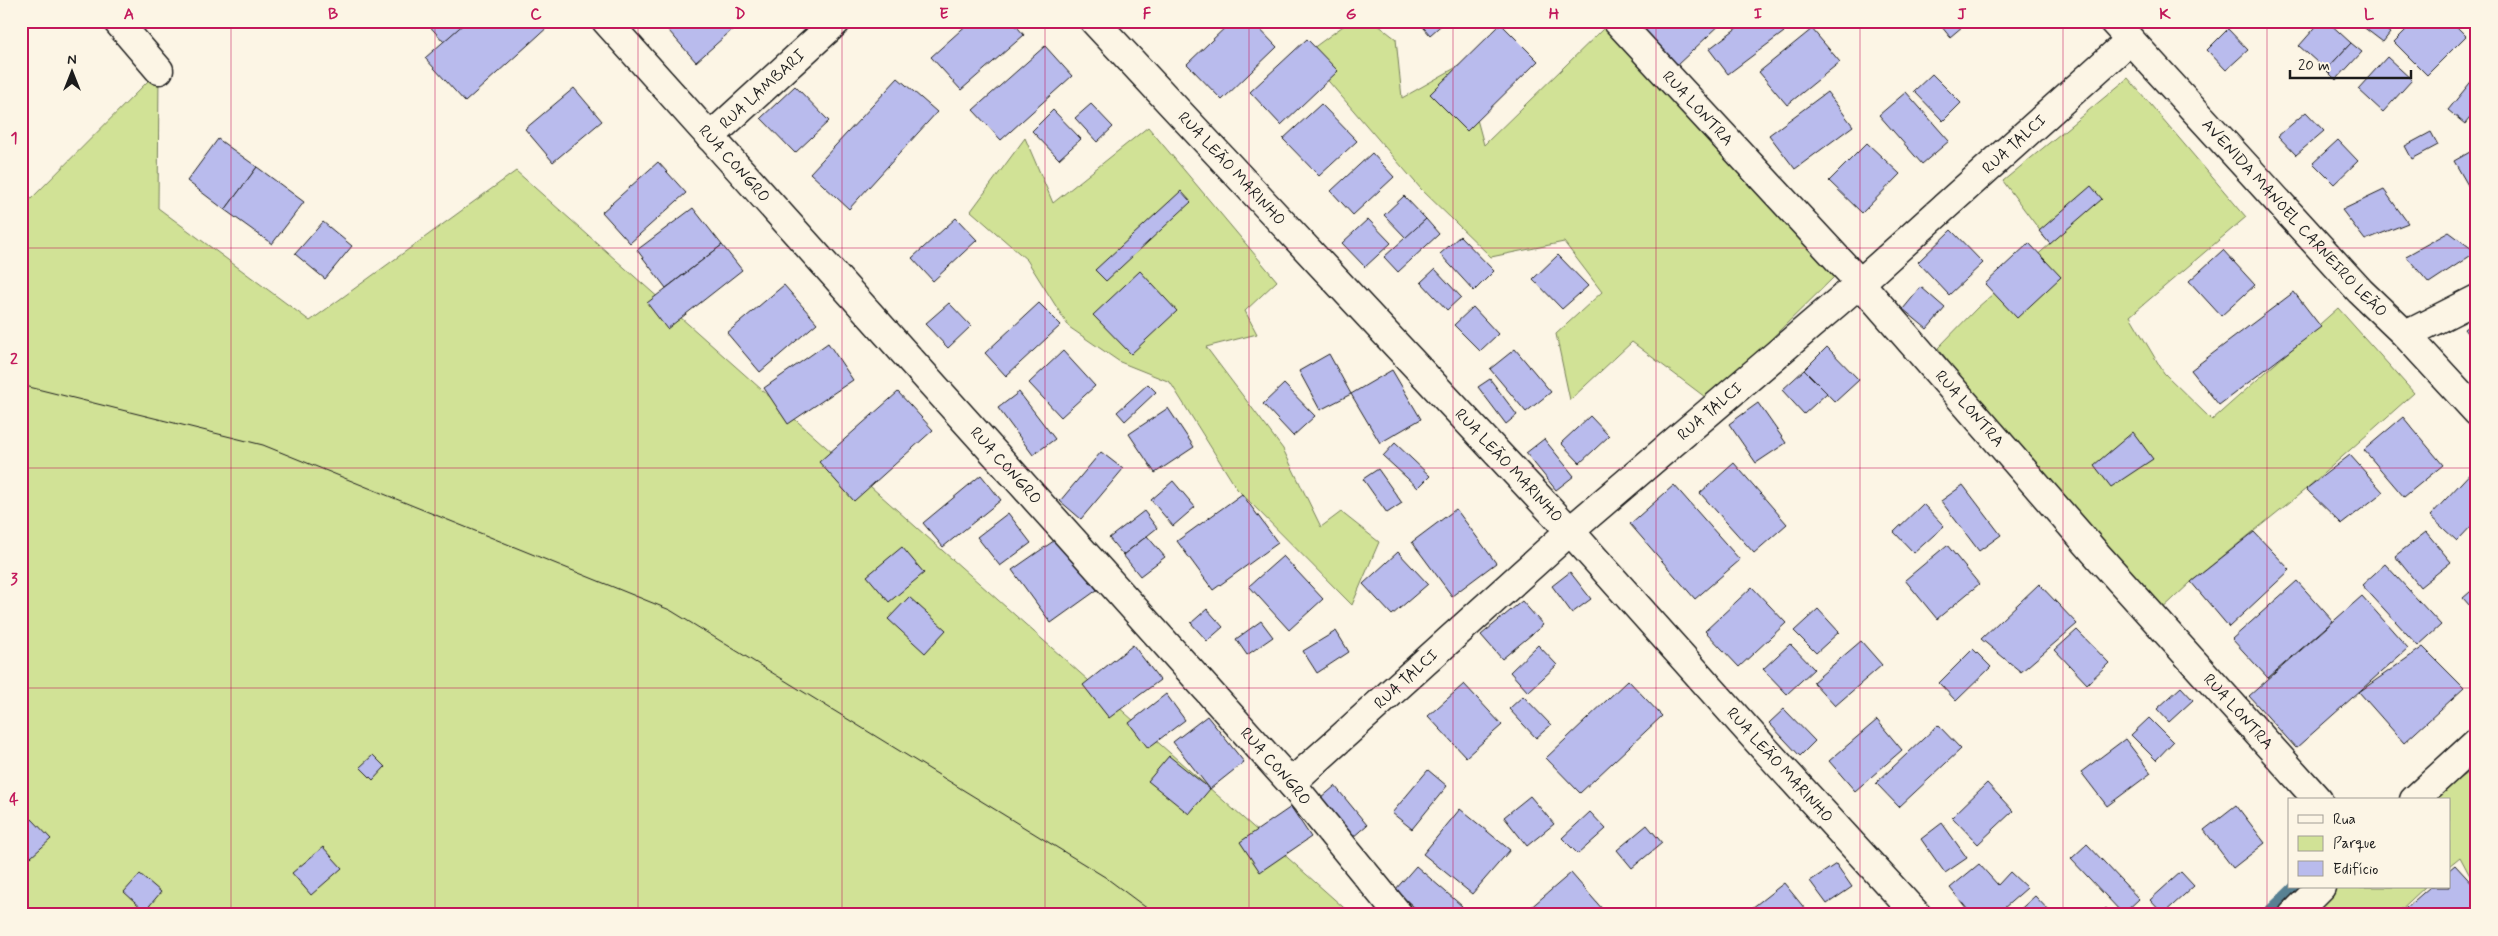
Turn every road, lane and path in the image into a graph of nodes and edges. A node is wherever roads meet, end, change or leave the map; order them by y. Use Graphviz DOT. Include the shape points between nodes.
graph roads {
  1 [pos="118,21"];
  2 [pos="606,21"];
  3 [pos="837,21"];
  4 [pos="1094,21"];
  5 [pos="1617,21"];
  6 [pos="2121,31"];
  7 [pos="159,70"];
  8 [pos="710,137"];
  9 [pos="1860,282"];
  10 [pos="2477,299"];
  11 [pos="2406,335"];
  12 [pos="2477,412"];
  13 [pos="1570,531"];
  14 [pos="2477,742"];
  15 [pos="1291,783"];
  16 [pos="2316,798"];
  17 [pos="2416,798"];
  18 [pos="2320,888"];
  19 [pos="1399,915"];
  20 [pos="1917,915"];
  21 [pos="2292,915"];
  1 -- 7 [label="street"];
  2 -- 8 [label="street, RUA CONGRO"];
  3 -- 8 [label="street, RUA LAMBARI"];
  4 -- 13 [label="street, RUA LEÃO MARINHO"];
  5 -- 9 [label="street, RUA LONTRA"];
  6 -- 9 [label="street, RUA TALCI"];
  6 -- 11 [label="street, AVENIDA MANOEL CARNEIRO LEÃO" via="2360,290"];
  8 -- 15 [label="street, RUA CONGRO"];
  9 -- 13 [label="street, RUA TALCI"];
  9 -- 16 [label="street, RUA LONTRA" via="2098,556"];
  10 -- 11 [label="street"];
  11 -- 12 [label="street, AVENIDA MANOEL CARNEIRO LEÃO"];
  13 -- 15 [label="street, RUA TALCI"];
  13 -- 20 [label="street, RUA LEÃO MARINHO"];
  14 -- 17 [label="street"];
  15 -- 19 [label="street, RUA CONGRO"];
  18 -- 21 [label="street"];
}
